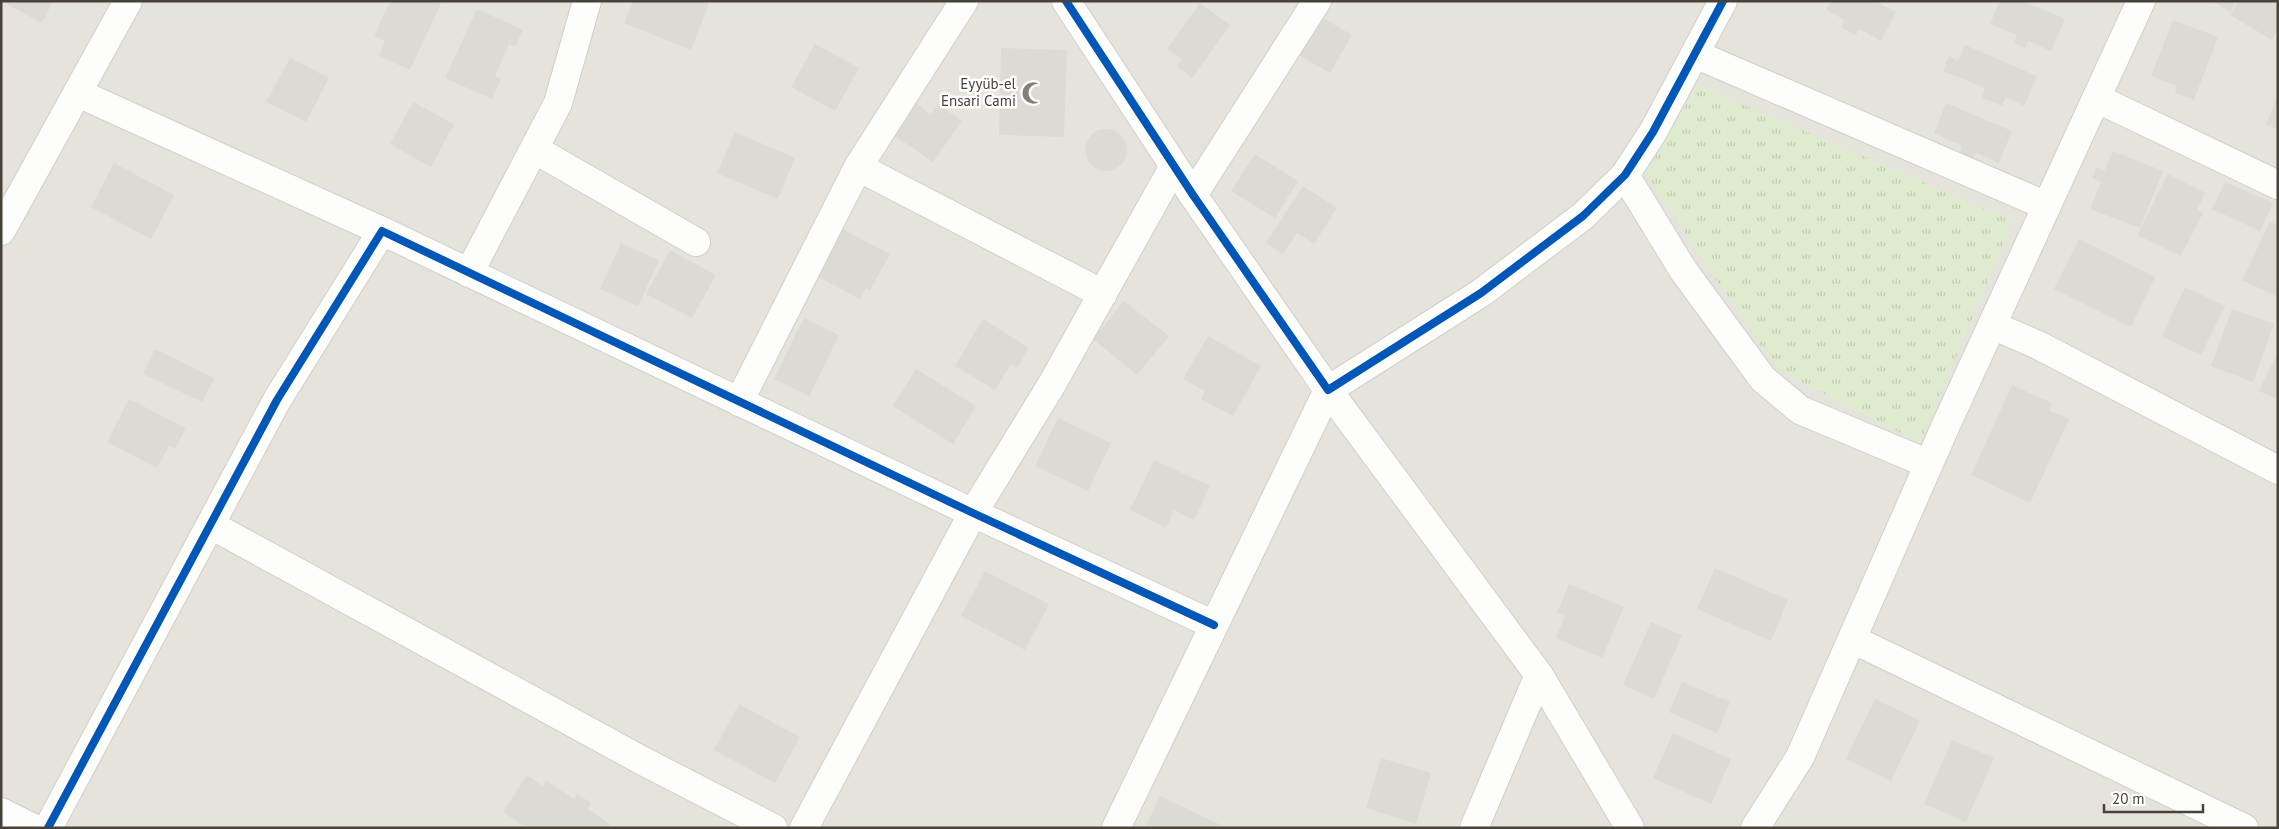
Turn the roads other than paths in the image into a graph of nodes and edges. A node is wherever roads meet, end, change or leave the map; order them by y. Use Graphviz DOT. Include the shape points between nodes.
graph roads {
  1 [pos="128,1"];
  2 [pos="587,1"];
  3 [pos="964,1"];
  4 [pos="1066,1"];
  5 [pos="1317,1"];
  6 [pos="1723,1"];
  7 [pos="2141,1"];
  8 [pos="1695,54"];
  9 [pos="78,93"];
  10 [pos="2096,98"];
  11 [pos="534,149"];
  12 [pos="1174,166"];
  13 [pos="858,168"];
  14 [pos="1626,175"];
  15 [pos="2278,185"];
  16 [pos="1193,195"];
  17 [pos="2047,206"];
  18 [pos="1,231"];
  19 [pos="382,231"];
  20 [pos="696,242"];
  21 [pos="469,273"];
  22 [pos="1103,294"];
  23 [pos="1992,325"];
  24 [pos="1328,390"];
  25 [pos="739,402"];
  26 [pos="1929,464"];
  27 [pos="2278,470"];
  28 [pos="973,513"];
  29 [pos="210,525"];
  30 [pos="1214,625"];
  31 [pos="1852,639"];
  32 [pos="1539,675"];
  33 [pos="1,812"];
  34 [pos="33,828"];
  35 [pos="48,828"];
  36 [pos="773,828"];
  37 [pos="804,828"];
  38 [pos="1116,828"];
  39 [pos="1474,828"];
  40 [pos="1630,828"];
  41 [pos="1755,828"];
  42 [pos="2244,828"];
  1 -- 9 [label="street"];
  2 -- 11 [label="street" via="558,103"];
  3 -- 13 [label="street"];
  4 -- 12 [label="street"];
  5 -- 16 [label="street"];
  6 -- 8 [label="street"];
  7 -- 10 [label="street"];
  8 -- 14 [label="street"];
  8 -- 17 [label="street"];
  9 -- 18 [label="street"];
  9 -- 19 [label="street"];
  10 -- 15 [label="street"];
  10 -- 17 [label="street"];
  11 -- 20 [label="street"];
  11 -- 21 [label="street"];
  12 -- 16 [label="street"];
  12 -- 22 [label="street"];
  13 -- 22 [label="street"];
  13 -- 25 [label="street"];
  14 -- 24 [label="street" via="1583,216 1481,293"];
  14 -- 26 [label="street" via="1683,270 1763,379 1800,410"];
  16 -- 24 [label="street"];
  17 -- 23 [label="street"];
  19 -- 21 [label="street"];
  19 -- 29 [label="street" via="277,400"];
  21 -- 25 [label="street"];
  22 -- 28 [label="street"];
  23 -- 26 [label="street"];
  23 -- 27 [label="street" via="2038,345"];
  24 -- 30 [label="street"];
  24 -- 32 [label="street"];
  25 -- 28 [label="street"];
  26 -- 31 [label="street"];
  28 -- 30 [label="street"];
  28 -- 37 [label="street"];
  29 -- 35 [label="street"];
  29 -- 36 [label="street"];
  30 -- 38 [label="street"];
  31 -- 41 [label="street" via="1800,757"];
  31 -- 42 [label="street"];
  32 -- 39 [label="street"];
  32 -- 40 [label="street"];
  33 -- 34 [label="street"];
}
